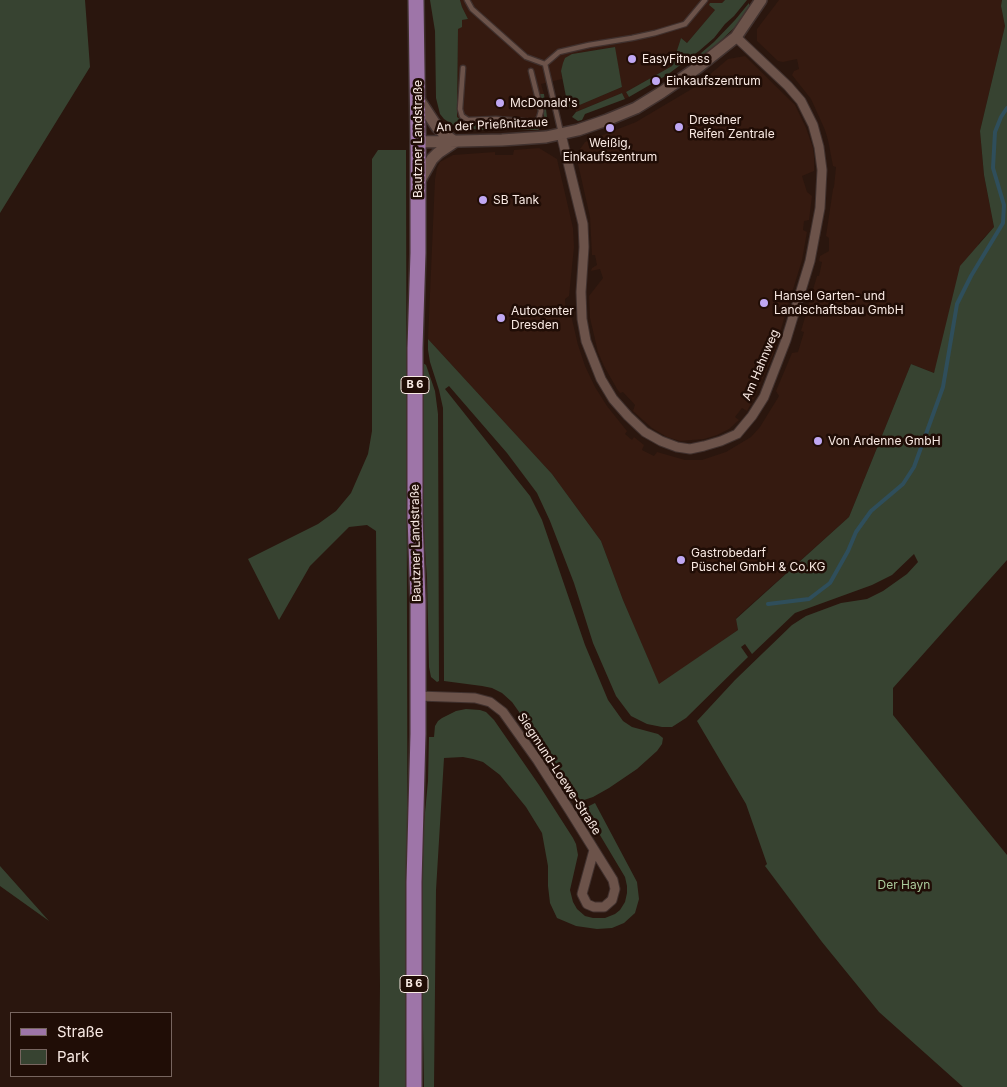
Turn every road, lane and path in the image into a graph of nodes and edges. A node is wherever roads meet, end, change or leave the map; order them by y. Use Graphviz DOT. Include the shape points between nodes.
graph roads {
  1 [pos="416,0"];
  2 [pos="468,0"];
  3 [pos="705,0"];
  4 [pos="761,0"];
  5 [pos="736,37"];
  6 [pos="545,64"];
  7 [pos="463,68"];
  8 [pos="531,71"];
  9 [pos="418,97"];
  10 [pos="561,134"];
  11 [pos="418,142"];
  12 [pos="455,142"];
  13 [pos="418,184"];
  14 [pos="418,696"];
  15 [pos="594,850"];
  16 [pos="414,1087"];
  1 -- 9 [label="main road, Bautzner Landstraße / B 6"];
  2 -- 6 [label="lane" via="472,9 526,57"];
  3 -- 6 [label="lane" via="685,24 640,37 560,52"];
  4 -- 5 [label="street, An der Prießnitzaue"];
  5 -- 10 [label="street, An der Prießnitzaue" via="697,68 636,108"];
  5 -- 10 [label="street, Am Hahnweg" via="801,101 819,147 822,170 820,208 810,261 786,340 764,397 737,434 690,449 661,441 628,416 601,379 592,360 582,319 583,224"];
  6 -- 10 [label="lane"];
  7 -- 8 [label="lane" via="460,109 468,120 535,122 541,111"];
  9 -- 11 [label="main road, Bautzner Landstraße / B 6"];
  9 -- 12 [label="street" via="437,127"];
  10 -- 12 [label="street, An der Prießnitzaue"];
  11 -- 12 [label="street, An der Prießnitzaue"];
  11 -- 13 [label="main road, Bautzner Landstraße / B 6"];
  12 -- 13 [label="street" via="432,159"];
  13 -- 14 [label="main road, Bautzner Landstraße / B 6" via="415,497"];
  14 -- 15 [label="street, Siegmund-Loewe-Straße" via="475,698 490,702 503,712 538,760"];
  14 -- 16 [label="main road, Bautzner Landstraße / B 6"];
  15 -- 15 [label="street, Siegmund-Loewe-Straße" via="582,894 587,904 594,908 604,907 612,900 615,889 613,880"];
}
